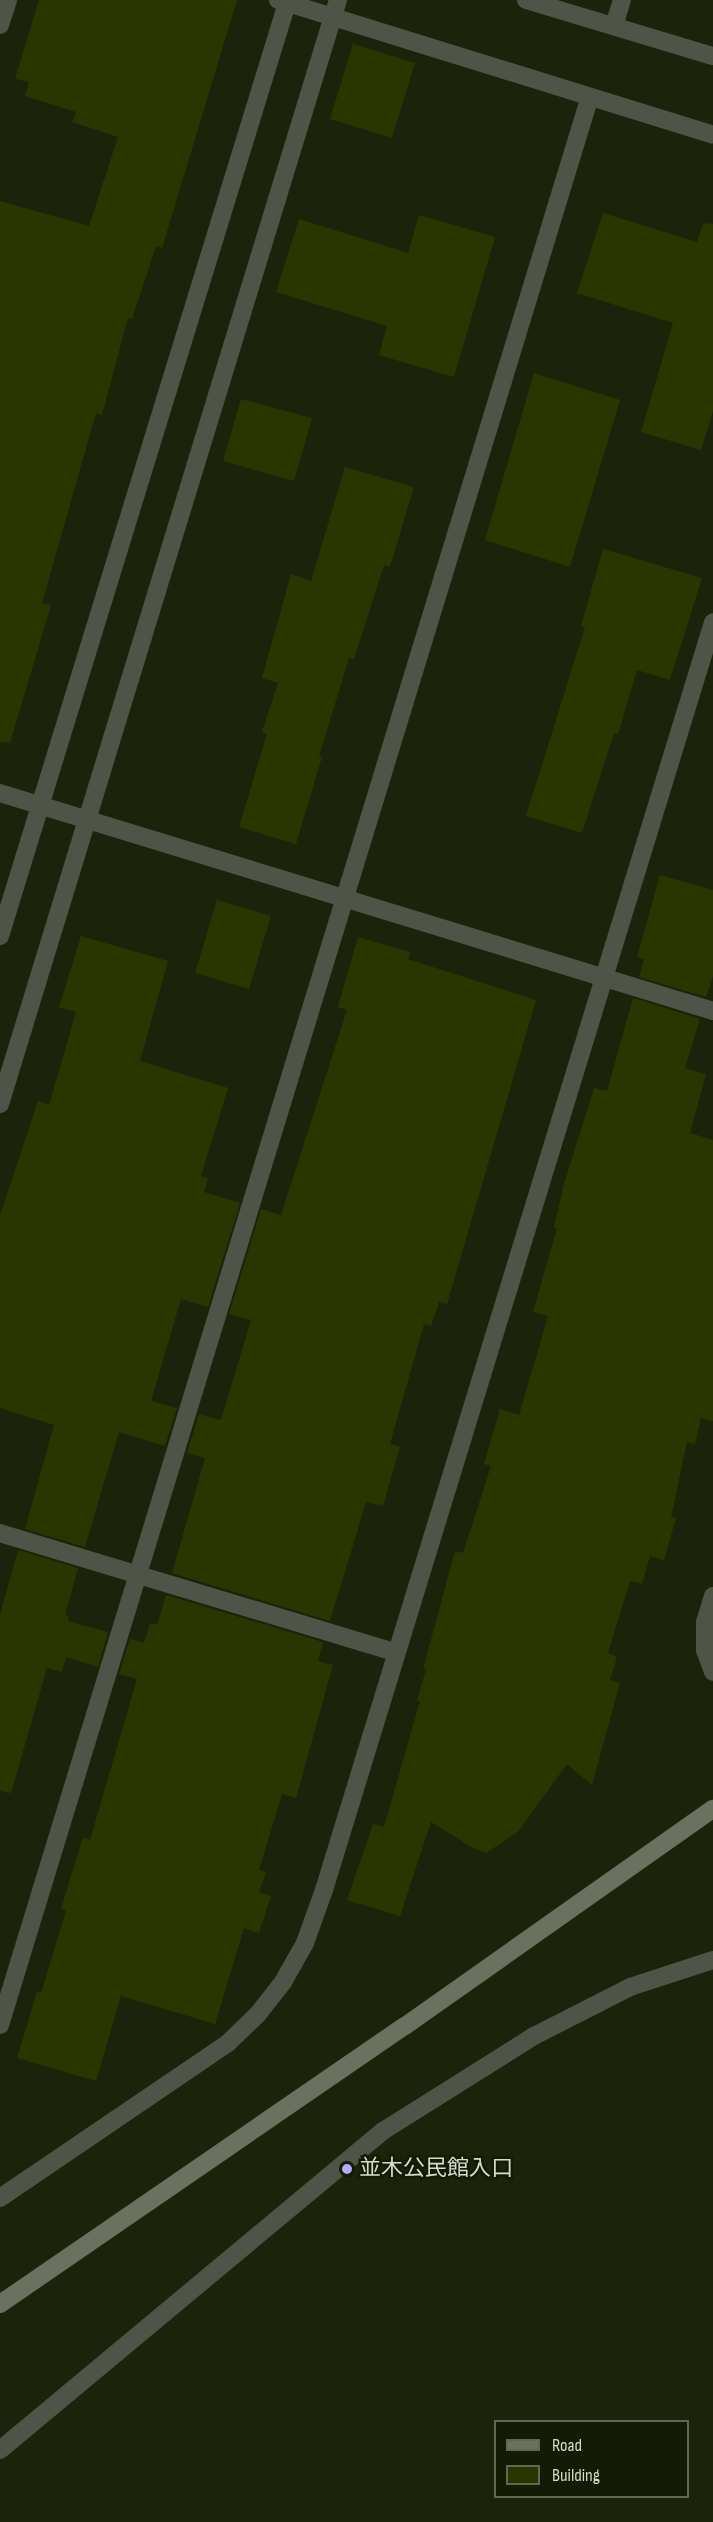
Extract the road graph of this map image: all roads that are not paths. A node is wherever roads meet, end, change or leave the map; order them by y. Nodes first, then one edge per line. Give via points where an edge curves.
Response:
1 (8, 0) edge
2 (526, 0) edge
3 (622, 0) edge
4 (284, 1) edge
5 (336, 8) edge
6 (0, 25) edge
7 (614, 26) junction
8 (713, 56) edge
9 (590, 97) junction
10 (713, 135) edge
11 (713, 622) edge
12 (0, 793) edge
13 (40, 806) junction
14 (88, 821) junction
15 (344, 899) junction
16 (0, 936) edge
17 (604, 977) junction
18 (713, 1011) edge
19 (0, 1104) edge
20 (0, 1533) edge
21 (136, 1574) junction
22 (713, 1596) edge
23 (395, 1652) junction
24 (713, 1672) edge
25 (713, 1809) edge
26 (713, 1960) edge
27 (0, 2025) edge
28 (0, 2198) edge
29 (0, 2304) edge
30 (0, 2450) edge

1 - 6 street
2 - 7 street
3 - 7 street
4 - 5 street
4 - 13 street
5 - 9 street
5 - 14 street
7 - 8 street
9 - 10 street
9 - 15 street
11 - 17 street
12 - 13 street
13 - 14 street
13 - 16 street
14 - 15 street
14 - 19 street
15 - 17 street
15 - 21 street
17 - 18 street
17 - 23 street
20 - 21 street
21 - 23 street
21 - 27 street
22 - 24 street via 705,1623 705,1650
23 - 28 street via 324,1890 305,1943 283,1982 228,2043
25 - 29 street
26 - 30 street via 630,1987 534,2036 383,2131

